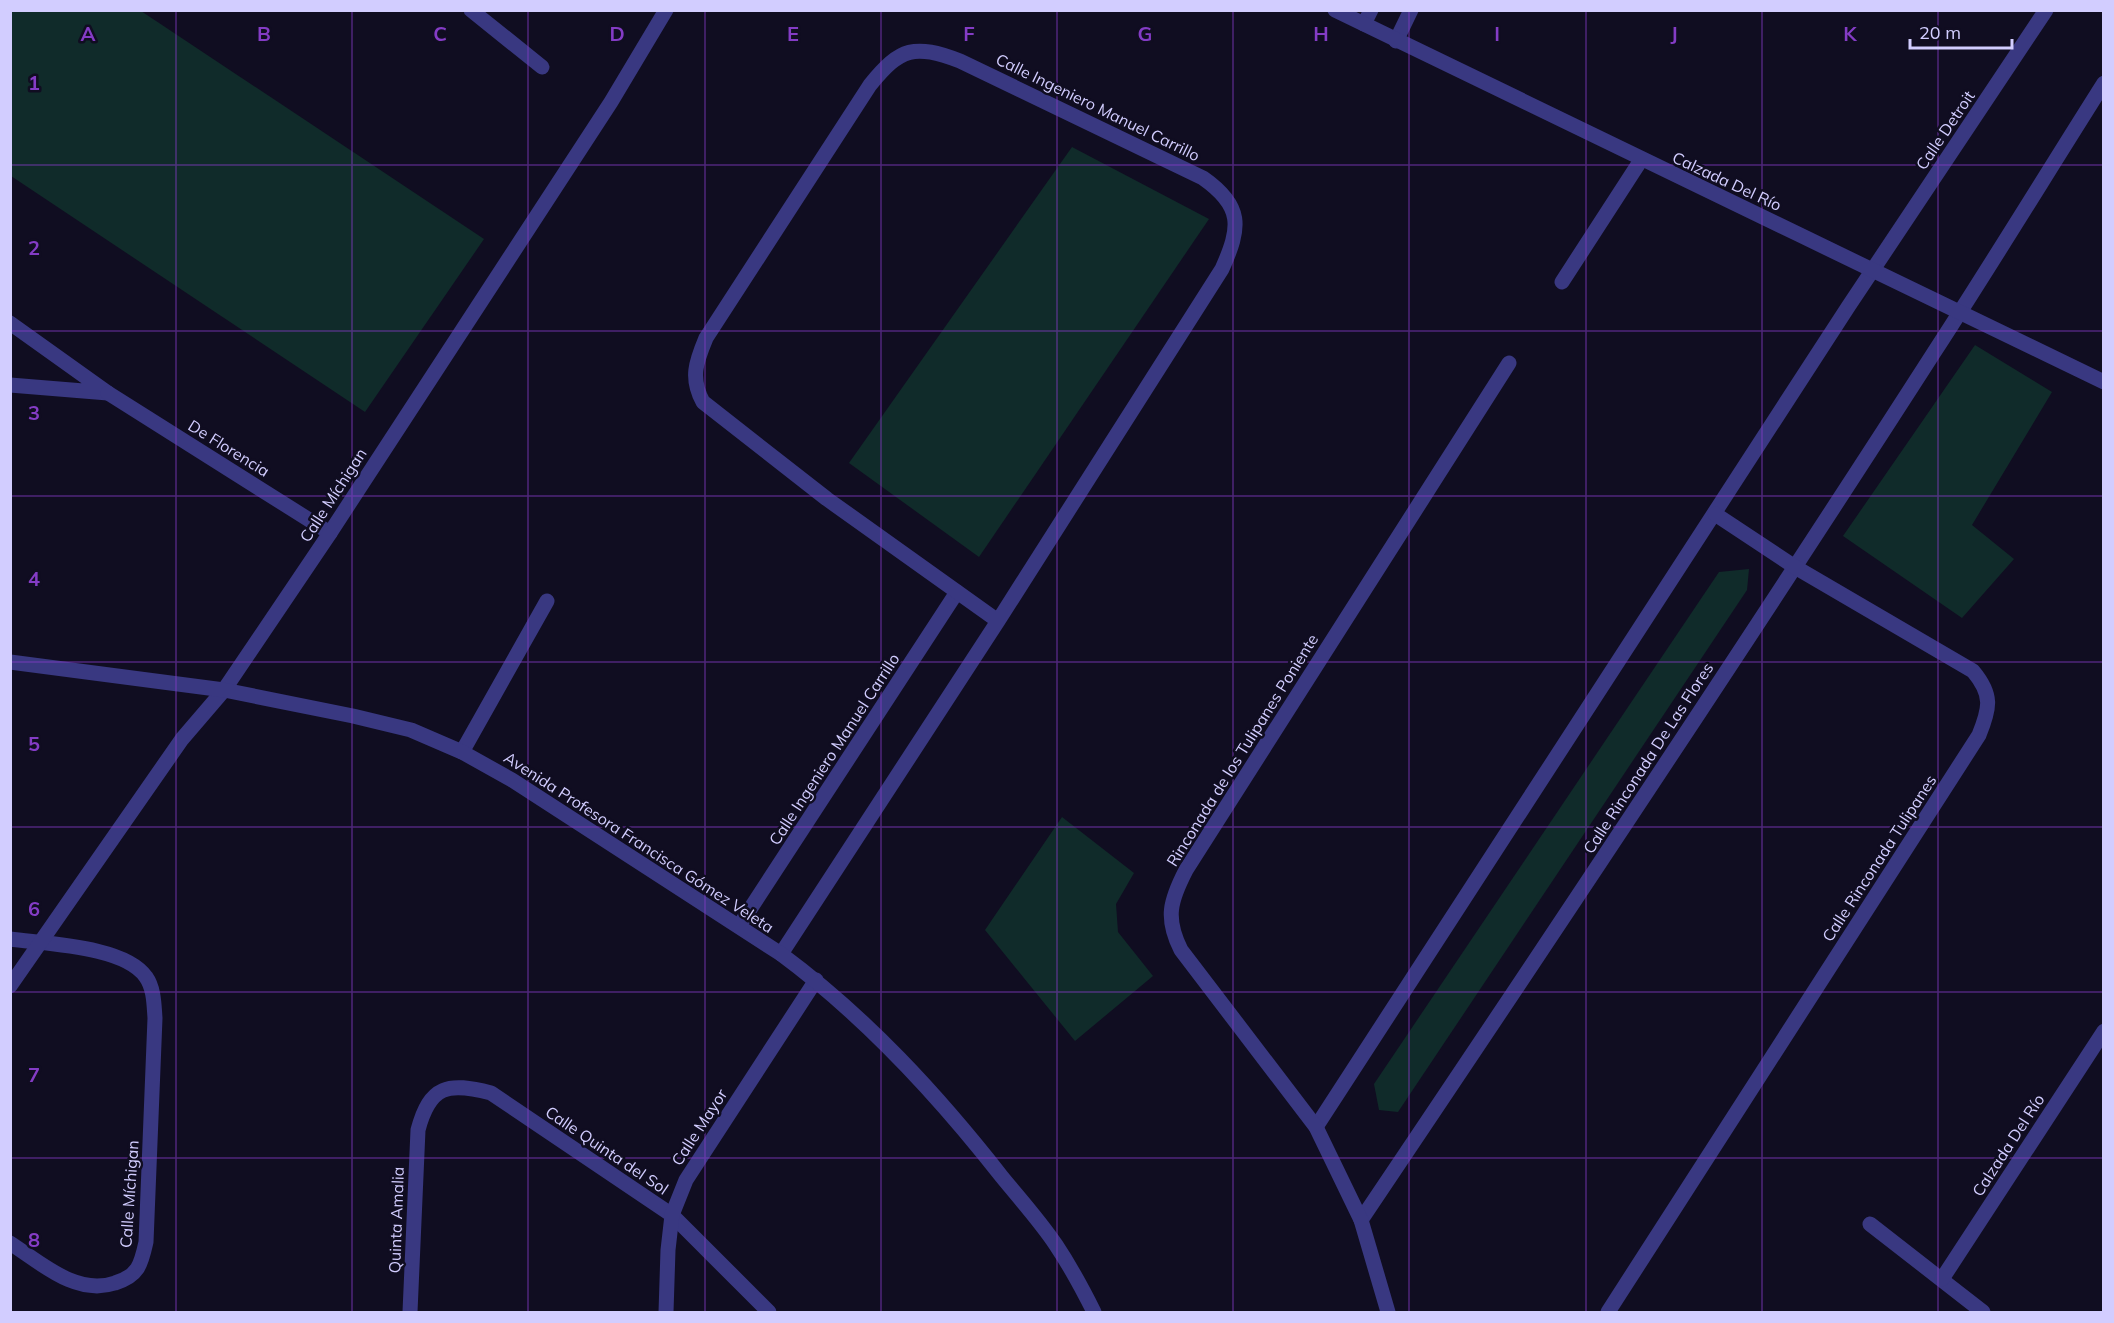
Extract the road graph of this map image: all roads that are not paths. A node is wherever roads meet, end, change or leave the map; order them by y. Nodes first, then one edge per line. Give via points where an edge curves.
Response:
1 (471, 10) edge
2 (666, 10) edge
3 (1335, 10) edge
4 (1411, 10) edge
5 (2046, 10) edge
6 (1367, 17) edge
7 (1396, 41) junction
8 (542, 67) dead end
9 (2103, 82) edge
10 (1641, 160) junction
11 (1873, 270) junction
12 (1562, 282) dead end
13 (1960, 312) junction
14 (10, 323) edge
15 (1509, 363) dead end
16 (2103, 382) edge
17 (10, 385) edge
18 (108, 393) junction
19 (1715, 514) junction
20 (330, 533) junction
21 (1795, 567) junction
22 (957, 592) junction
23 (547, 601) dead end
24 (998, 621) junction
25 (10, 662) edge
26 (224, 690) junction
27 (462, 752) junction
28 (740, 926) junction
29 (10, 939) edge
30 (40, 943) junction
31 (781, 954) junction
32 (816, 980) junction
33 (10, 986) edge
34 (2103, 1031) edge
35 (1316, 1127) junction
36 (418, 1130) joint
37 (672, 1215) junction
38 (1361, 1220) junction
39 (1870, 1224) dead end
40 (10, 1243) edge
41 (1942, 1280) junction
42 (410, 1312) edge
43 (666, 1312) edge
44 (769, 1312) edge
45 (1094, 1312) edge
46 (1388, 1312) edge
47 (1608, 1312) edge
48 (1983, 1312) edge

1 - 8 street
2 - 20 street, Calle Míchigan via 611,102
3 - 6 street, Calzada Del Río
4 - 7 street
5 - 11 street, Calle Detroit
6 - 7 street, Calzada Del Río
7 - 10 street, Calzada Del Río
9 - 13 street
10 - 11 street, Calzada Del Río
10 - 12 street
11 - 13 street, Calzada Del Río
11 - 19 street
13 - 16 street, Calzada Del Río
13 - 21 street, Calle Rinconada De Las Flores
14 - 18 street, De Florencia
15 - 35 street, Rinconada de los Tulipanes Poniente via 1174,894 1170,914 1181,950
17 - 18 street, De Florencia
18 - 20 street, De Florencia
19 - 21 street, Calle Rinconada Tulipanes
19 - 35 street
20 - 26 street, Calle Míchigan
21 - 38 street, Calle Rinconada De Las Flores
21 - 47 street, Calle Rinconada Tulipanes via 1973,671 1985,685 1987,717 1980,735
22 - 24 street, Calle Ingeniero Manuel Carrillo
22 - 24 street, Calle Ingeniero Manuel Carrillo via 827,499 703,402 696,389 695,375 706,338 870,85 884,67 902,54 919,50 960,60 1203,178 1221,190 1232,206 1236,228 1222,269
22 - 28 street, Calle Ingeniero Manuel Carrillo
23 - 27 street
24 - 31 street, Calle Ingeniero Manuel Carrillo
25 - 26 street, Avenida Profesora Francisca Gómez Veleta
26 - 27 street, Avenida Profesora Francisca Gómez Veleta via 411,730
26 - 30 street, Calle Míchigan via 182,739
27 - 28 street, Avenida Profesora Francisca Gómez Veleta
28 - 31 street, Avenida Profesora Francisca Gómez Veleta
29 - 30 street
30 - 33 street, Calle Míchigan
30 - 40 street, Calle Míchigan via 90,949 132,964 146,978 153,996 146,1242 137,1272 124,1281 97,1287 65,1278
31 - 32 street, Avenida Profesora Francisca Gómez Veleta
32 - 37 street, Calle Mayor via 686,1180
32 - 45 street, Avenida Profesora Francisca Gómez Veleta via 913,1072 986,1157 1055,1245
34 - 41 street, Calzada Del Río
35 - 38 street, Rinconada de los Tulipanes Poniente
36 - 37 street, Calle Quinta del Sol via 432,1095 451,1087 491,1093
36 - 42 street, Quinta Amalia
37 - 43 street, Calle Mayor
37 - 44 street, Calle Quinta del Sol
38 - 46 street
39 - 41 street
41 - 48 street

